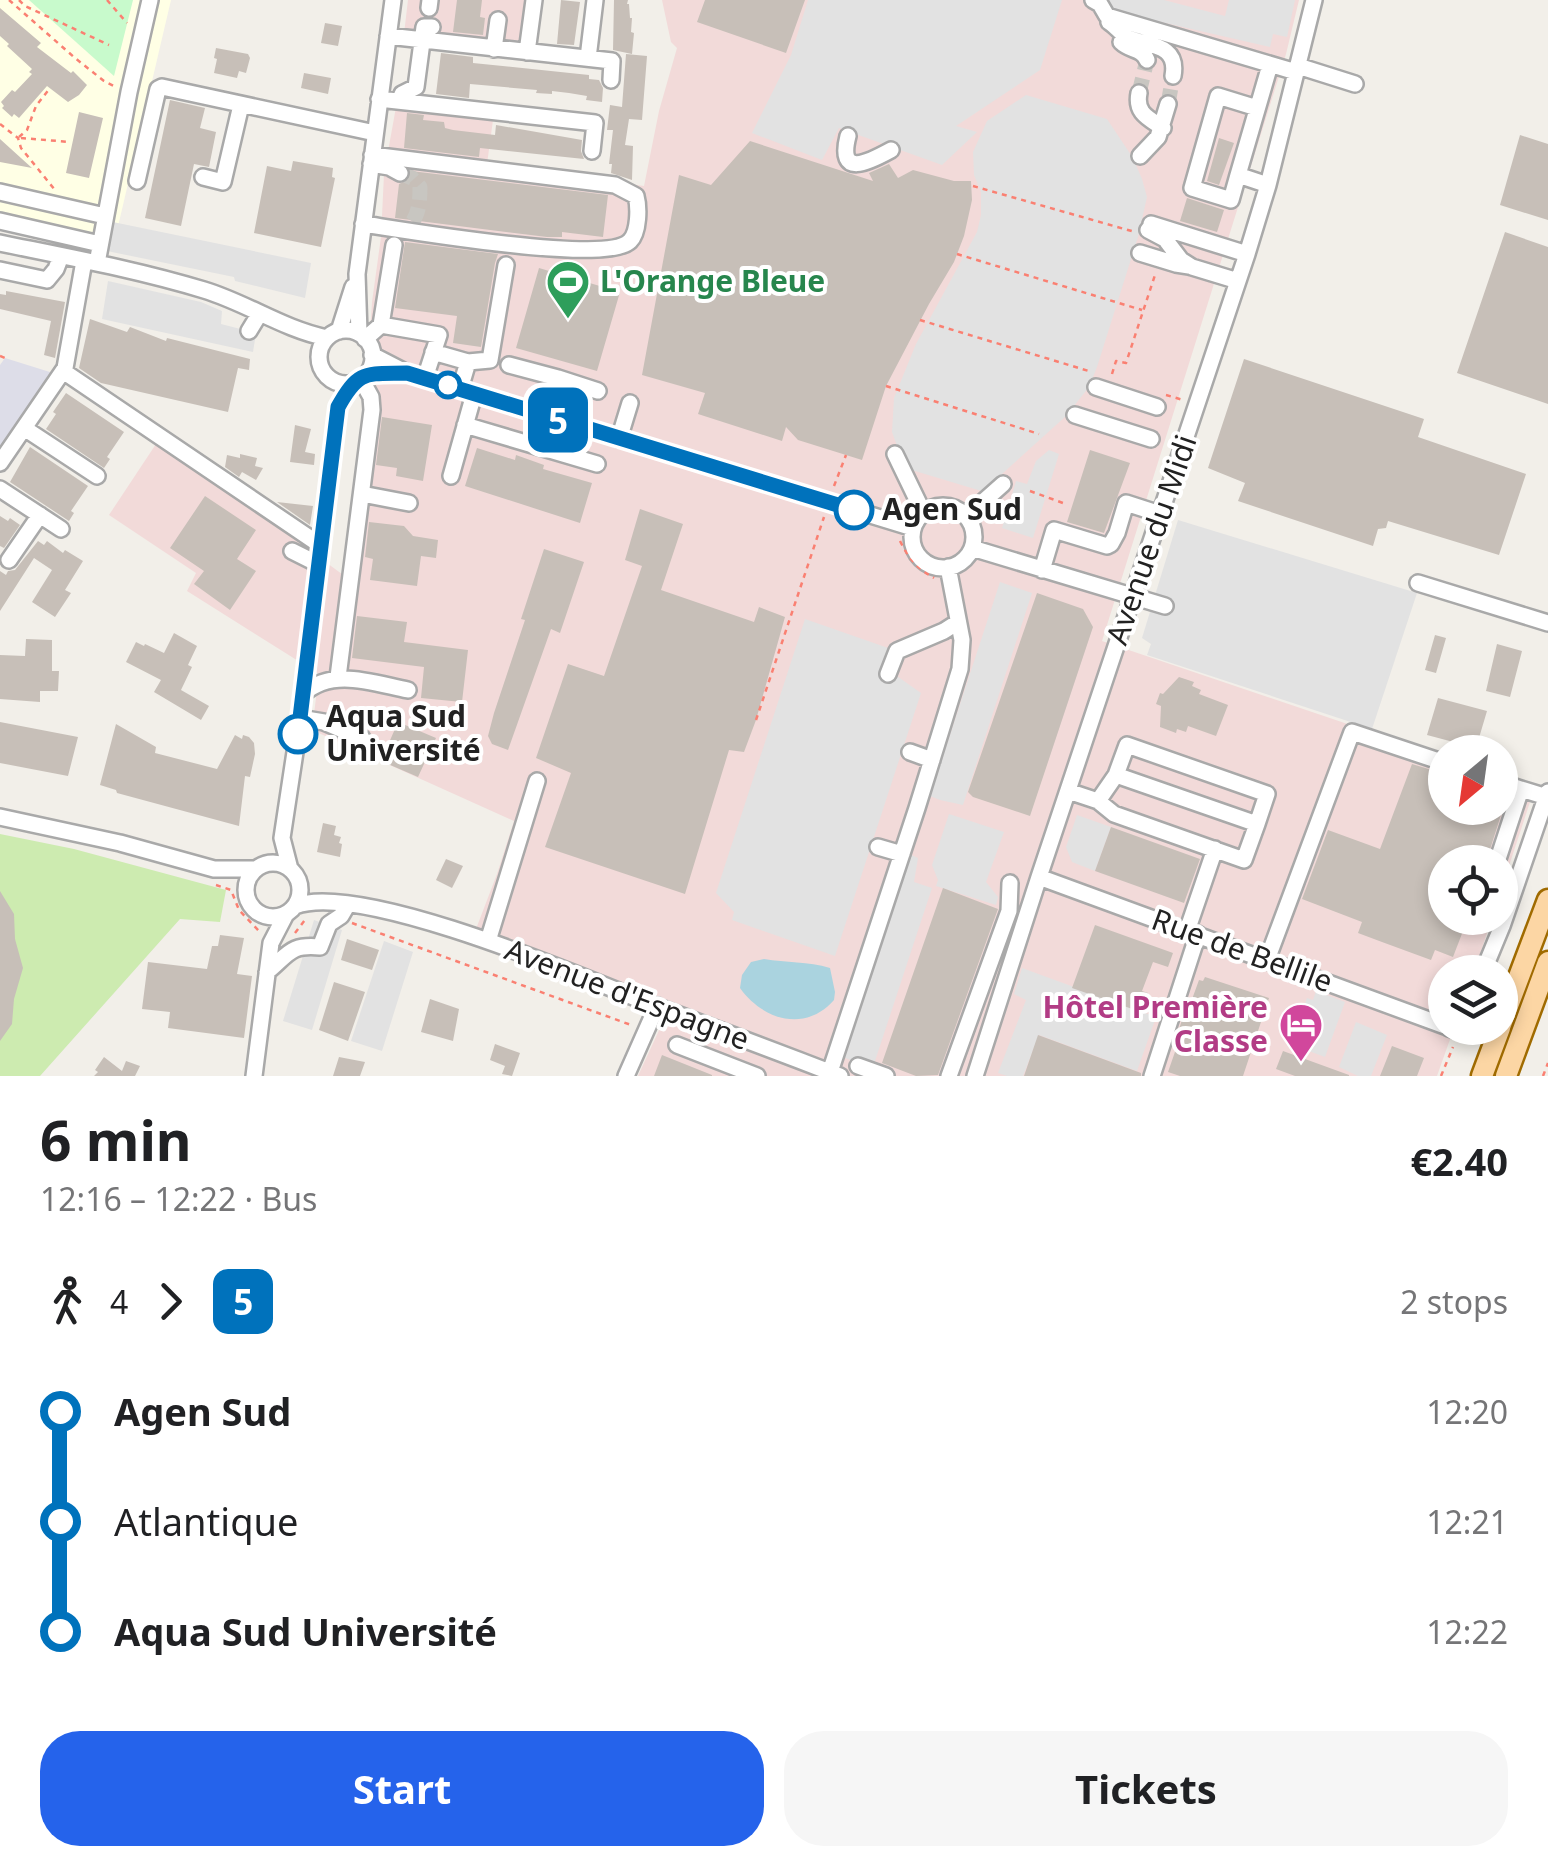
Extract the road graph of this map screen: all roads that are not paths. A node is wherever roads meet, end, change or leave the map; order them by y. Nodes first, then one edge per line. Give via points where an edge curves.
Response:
1 (150, 0) edge
2 (392, 0) edge
3 (534, 0) edge
4 (595, 0) edge
5 (1094, 0) edge
6 (1314, 0) edge
7 (1108, 19) junction
8 (498, 20) dead end
9 (427, 33) junction
10 (388, 36) junction
11 (494, 48) junction
12 (527, 52) junction
13 (588, 58) junction
14 (1147, 60) dead end
15 (1270, 64) junction
16 (1297, 69) junction
17 (1173, 76) dead end
18 (611, 80) dead end
19 (1355, 84) dead end
20 (1139, 93) dead end
21 (379, 99) junction
22 (400, 102) junction
23 (242, 104) junction
24 (1168, 104) tunnel mouth
25 (1257, 108) junction
26 (1163, 128) junction
27 (375, 133) junction
28 (848, 136) dead end
29 (891, 150) dead end
30 (592, 151) dead end
31 (1140, 156) dead end
32 (371, 160) junction
33 (400, 172) tunnel mouth
34 (1238, 176) junction
35 (203, 177) dead end
36 (136, 182) dead end
37 (1268, 185) junction
38 (0, 192) edge
39 (105, 216) junction
40 (0, 221) edge
41 (363, 224) junction
42 (0, 243) edge
43 (100, 244) junction
44 (394, 245) dead end
45 (1140, 254) dead end
46 (1247, 254) junction
47 (60, 256) junction
48 (91, 262) junction
49 (506, 265) dead end
50 (1190, 266) junction
51 (0, 270) edge
52 (357, 274) junction
53 (1238, 280) junction
54 (260, 313) junction
55 (382, 325) junction
56 (249, 331) dead end
57 (301, 332) junction
58 (333, 335) junction
59 (362, 336) junction
60 (433, 352) junction
61 (318, 356) junction
62 (372, 356) junction
63 (468, 362) junction
64 (509, 365) dead end
65 (63, 370) junction
66 (407, 373) junction
67 (329, 378) junction
68 (426, 378) junction
69 (558, 378) junction
70 (360, 379) junction
71 (1098, 381) road end
72 (467, 391) junction
73 (598, 392) dead end
74 (1120, 395) junction
75 (1157, 400) road end
76 (630, 403) dead end
77 (338, 407) junction
78 (1075, 415) dead end
79 (544, 416) junction
80 (465, 425) junction
81 (1110, 426) junction
82 (24, 428) junction
83 (619, 439) junction
84 (1151, 439) dead end
85 (535, 445) junction
86 (894, 454) dead end
87 (0, 463) edge
88 (597, 464) dead end
89 (97, 476) dead end
90 (451, 476) dead end
91 (1003, 484) dead end
92 (0, 489) edge
93 (362, 494) junction
94 (408, 503) dead end
95 (924, 512) junction
96 (1160, 514) junction
97 (40, 515) junction
98 (966, 516) junction
99 (913, 528) junction
100 (62, 530) dead end
101 (320, 546) junction
102 (972, 548) junction
103 (292, 551) dead end
104 (9, 560) dead end
105 (318, 564) junction
106 (948, 568) junction
107 (1042, 570) junction
108 (1418, 583) dead end
109 (1132, 596) junction
110 (1165, 606) dead end
111 (958, 622) junction
112 (1548, 623) edge
113 (888, 674) dead end
114 (338, 677) junction
115 (408, 690) dead end
116 (303, 694) junction
117 (300, 718) junction
118 (362, 738) dead end
119 (910, 752) dead end
120 (1428, 757) edge
121 (932, 760) junction
122 (1116, 775) junction
123 (536, 782) dead end
124 (1518, 788) edge
125 (1521, 789) junction
126 (1068, 791) junction
127 (1547, 794) edge
128 (1098, 801) junction
129 (0, 816) edge
130 (1257, 824) junction
131 (282, 838) junction
132 (1502, 845) edge
133 (878, 847) dead end
134 (1215, 849) junction
135 (902, 854) junction
136 (262, 866) junction
137 (1518, 871) edge
138 (293, 873) junction
139 (217, 877) junction
140 (1039, 877) junction
141 (1010, 883) dead end
142 (246, 896) junction
143 (1548, 900) edge
144 (344, 910) junction
145 (256, 912) junction
146 (296, 912) junction
147 (1192, 932) junction
148 (488, 941) junction
149 (278, 943) junction
150 (1267, 960) junction
151 (1548, 962) edge
152 (267, 972) junction
153 (1518, 979) edge
154 (657, 1006) junction
155 (1428, 1019) edge
156 (678, 1045) dead end
157 (1493, 1045) edge
158 (858, 1066) dead end
159 (826, 1073) edge
160 (254, 1076) edge
161 (626, 1076) edge
162 (757, 1076) edge
163 (886, 1076) edge
164 (949, 1076) edge
165 (975, 1076) edge
166 (1152, 1076) edge
167 (1480, 1076) edge
168 (1506, 1076) edge

1 - 39 street
2 - 10 street
3 - 12 street
4 - 13 street
5 - 7 street
6 - 16 street, Avenue du Midi
7 - 14 street via 1122,44
7 - 15 street
7 - 17 street via 1127,37 1169,54
8 - 11 street
9 - 10 street
9 - 11 street
9 - 22 street via 416,87
10 - 21 street
11 - 12 street
12 - 13 street
13 - 18 street via 612,61
15 - 16 street
15 - 25 street
16 - 19 street
16 - 37 street, Avenue du Midi
20 - 26 street via 1143,115
21 - 22 street
21 - 27 street
22 - 30 street via 595,123
23 - 27 street
23 - 35 street via 223,182
23 - 36 street via 158,89
24 - 26 street
25 - 34 street
25 - 34 street via 1218,96 1192,188 1231,200
26 - 31 street
27 - 32 street
28 - 29 street via 845,157 852,163
32 - 33 street
32 - 41 street
32 - 41 street via 626,189 636,196 636,229 632,240 598,250
34 - 37 street
37 - 46 street, Avenue du Midi
38 - 39 street
39 - 43 street
40 - 43 street
41 - 52 street
42 - 47 street
43 - 48 street
44 - 55 street
45 - 50 street
46 - 50 street via 1148,230
46 - 53 street, Avenue du Midi
47 - 48 street
47 - 51 street via 47,280
48 - 54 street via 201,289
48 - 65 street
49 - 63 street via 490,360
50 - 53 street
52 - 58 street
52 - 59 street
53 - 96 street, Avenue du Midi
54 - 56 street
54 - 57 street
55 - 59 street
55 - 60 street via 439,334
57 - 58 street
57 - 61 street
58 - 59 street
58 - 61 street
59 - 62 street
60 - 63 street
60 - 68 street
61 - 67 street
62 - 66 street
62 - 70 street
63 - 72 street
64 - 69 street
65 - 82 street
65 - 101 street
66 - 68 street
66 - 70 street
67 - 70 street
67 - 77 street
68 - 72 street
69 - 73 street
69 - 79 street
70 - 77 street
70 - 93 street via 372,410
71 - 74 street
72 - 79 street
72 - 80 street
74 - 75 street
74 - 81 street
76 - 83 street
77 - 101 street
78 - 81 street
79 - 83 street
79 - 85 street
80 - 85 street
80 - 90 street
81 - 84 street
82 - 87 street
82 - 89 street
83 - 99 street via 831,495
85 - 88 street
86 - 95 street
91 - 98 street
92 - 97 street
93 - 94 street
93 - 114 street
95 - 98 street via 950,506
95 - 99 street
96 - 107 street via 1126,503 1107,546 1054,530
96 - 109 street, Avenue du Midi
97 - 100 street
97 - 104 street
98 - 102 street via 974,531
99 - 106 street via 920,557
101 - 105 street
102 - 106 street
102 - 107 street
103 - 105 street
105 - 116 street
106 - 111 street
107 - 109 street
108 - 112 street
109 - 110 street
109 - 126 street, Avenue du Midi
111 - 113 street via 897,651
111 - 121 street via 962,656
114 - 115 street
114 - 116 street
116 - 117 street
117 - 118 street
117 - 131 street
119 - 121 street
120 - 150 street via 1352,732
121 - 135 street
122 - 128 street
122 - 130 street
122 - 130 street via 1126,745 1267,794
123 - 148 street
124 - 125 street
125 - 127 street
125 - 132 street
126 - 128 street
126 - 140 street, Avenue du Midi
127 - 137 street
128 - 134 street via 1114,814
129 - 139 street via 120,844
130 - 134 street via 1244,860
131 - 136 street
131 - 138 street
133 - 135 street
134 - 147 street
135 - 159 street
136 - 138 street via 280,864
136 - 139 street
136 - 142 street via 246,884
138 - 144 street
138 - 146 street via 300,892
139 - 142 street
140 - 147 street, Rue de Bellile
140 - 165 street, Avenue du Midi
141 - 164 street via 1008,911
142 - 145 street
143 - 153 main road
144 - 146 street via 320,900
144 - 148 street, Avenue d'Espagne via 412,918
144 - 152 street via 320,947 300,945
145 - 146 street via 274,918
145 - 149 street
146 - 149 street
147 - 150 street, Rue de Bellile
147 - 166 street
148 - 154 street, Avenue d'Espagne
149 - 152 street
150 - 155 street, Rue de Bellile
151 - 168 main road
152 - 160 street
154 - 159 street, Avenue d'Espagne
154 - 161 street
156 - 162 street
157 - 167 main road
158 - 163 street

